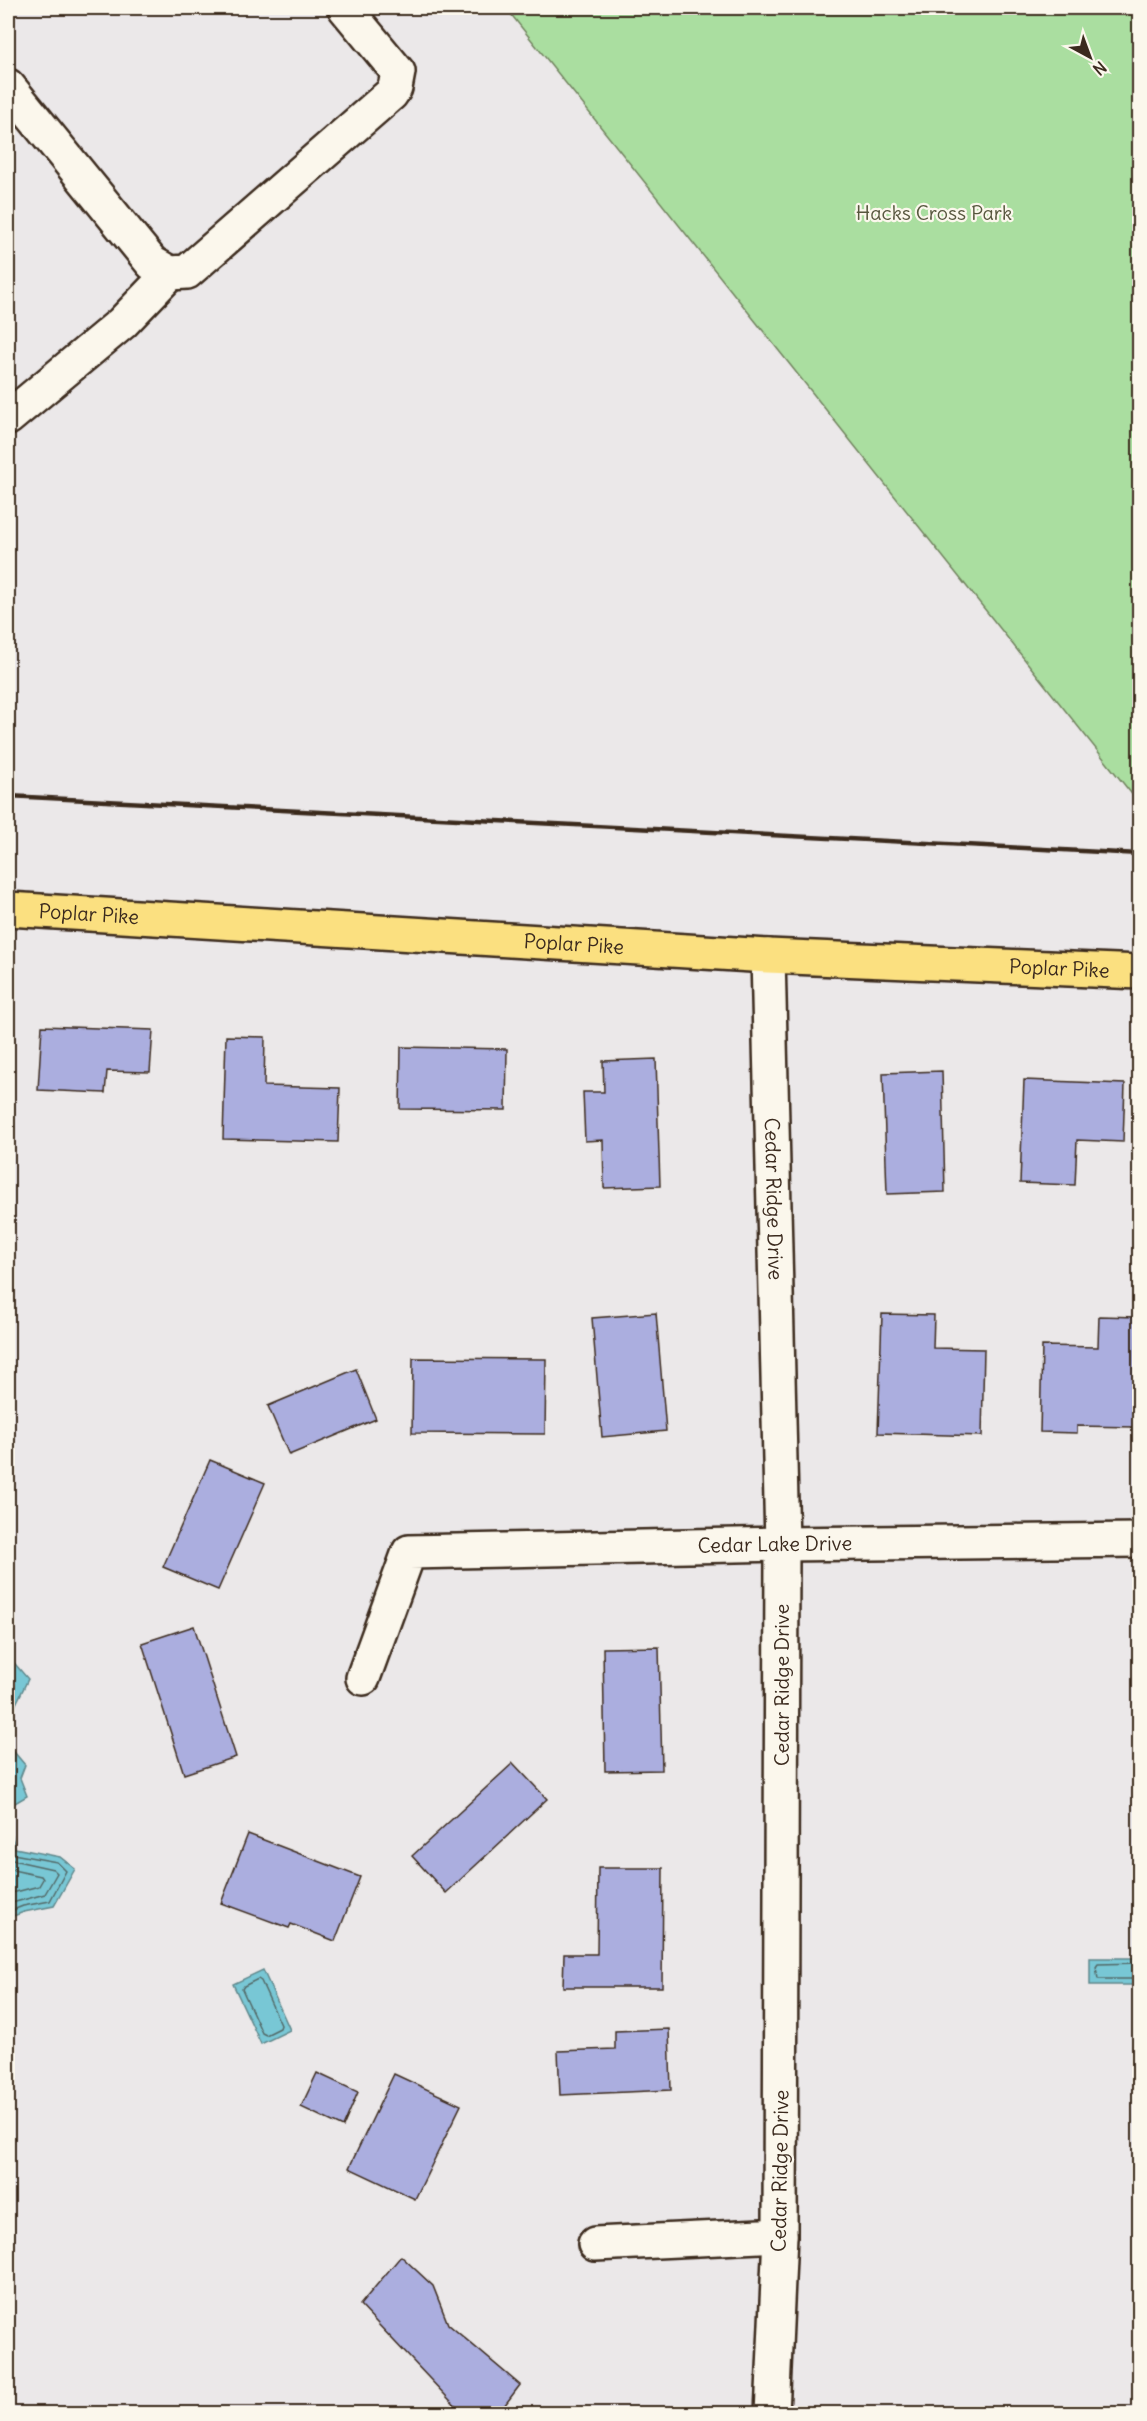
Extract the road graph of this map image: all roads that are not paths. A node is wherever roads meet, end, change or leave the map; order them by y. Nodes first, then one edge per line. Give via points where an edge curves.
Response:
1 (345, 8) edge
2 (8, 86) edge
3 (170, 273) junction
4 (8, 418) edge
5 (8, 909) edge
6 (768, 956) junction
7 (1140, 972) edge
8 (1140, 1540) edge
9 (782, 1544) junction
10 (363, 1678) dead end
11 (780, 2235) junction
12 (595, 2244) dead end
13 (772, 2414) edge

1 - 3 street via 398,72 395,88 187,272
2 - 3 street via 152,263
3 - 4 street via 122,323
5 - 6 main road, Poplar Pike
6 - 7 main road, Poplar Pike
6 - 9 street, Cedar Ridge Drive
8 - 9 street, Cedar Lake Drive
9 - 10 street, Cedar Lake Drive via 409,1552
9 - 11 street, Cedar Ridge Drive
11 - 12 street
11 - 13 street, Cedar Ridge Drive

